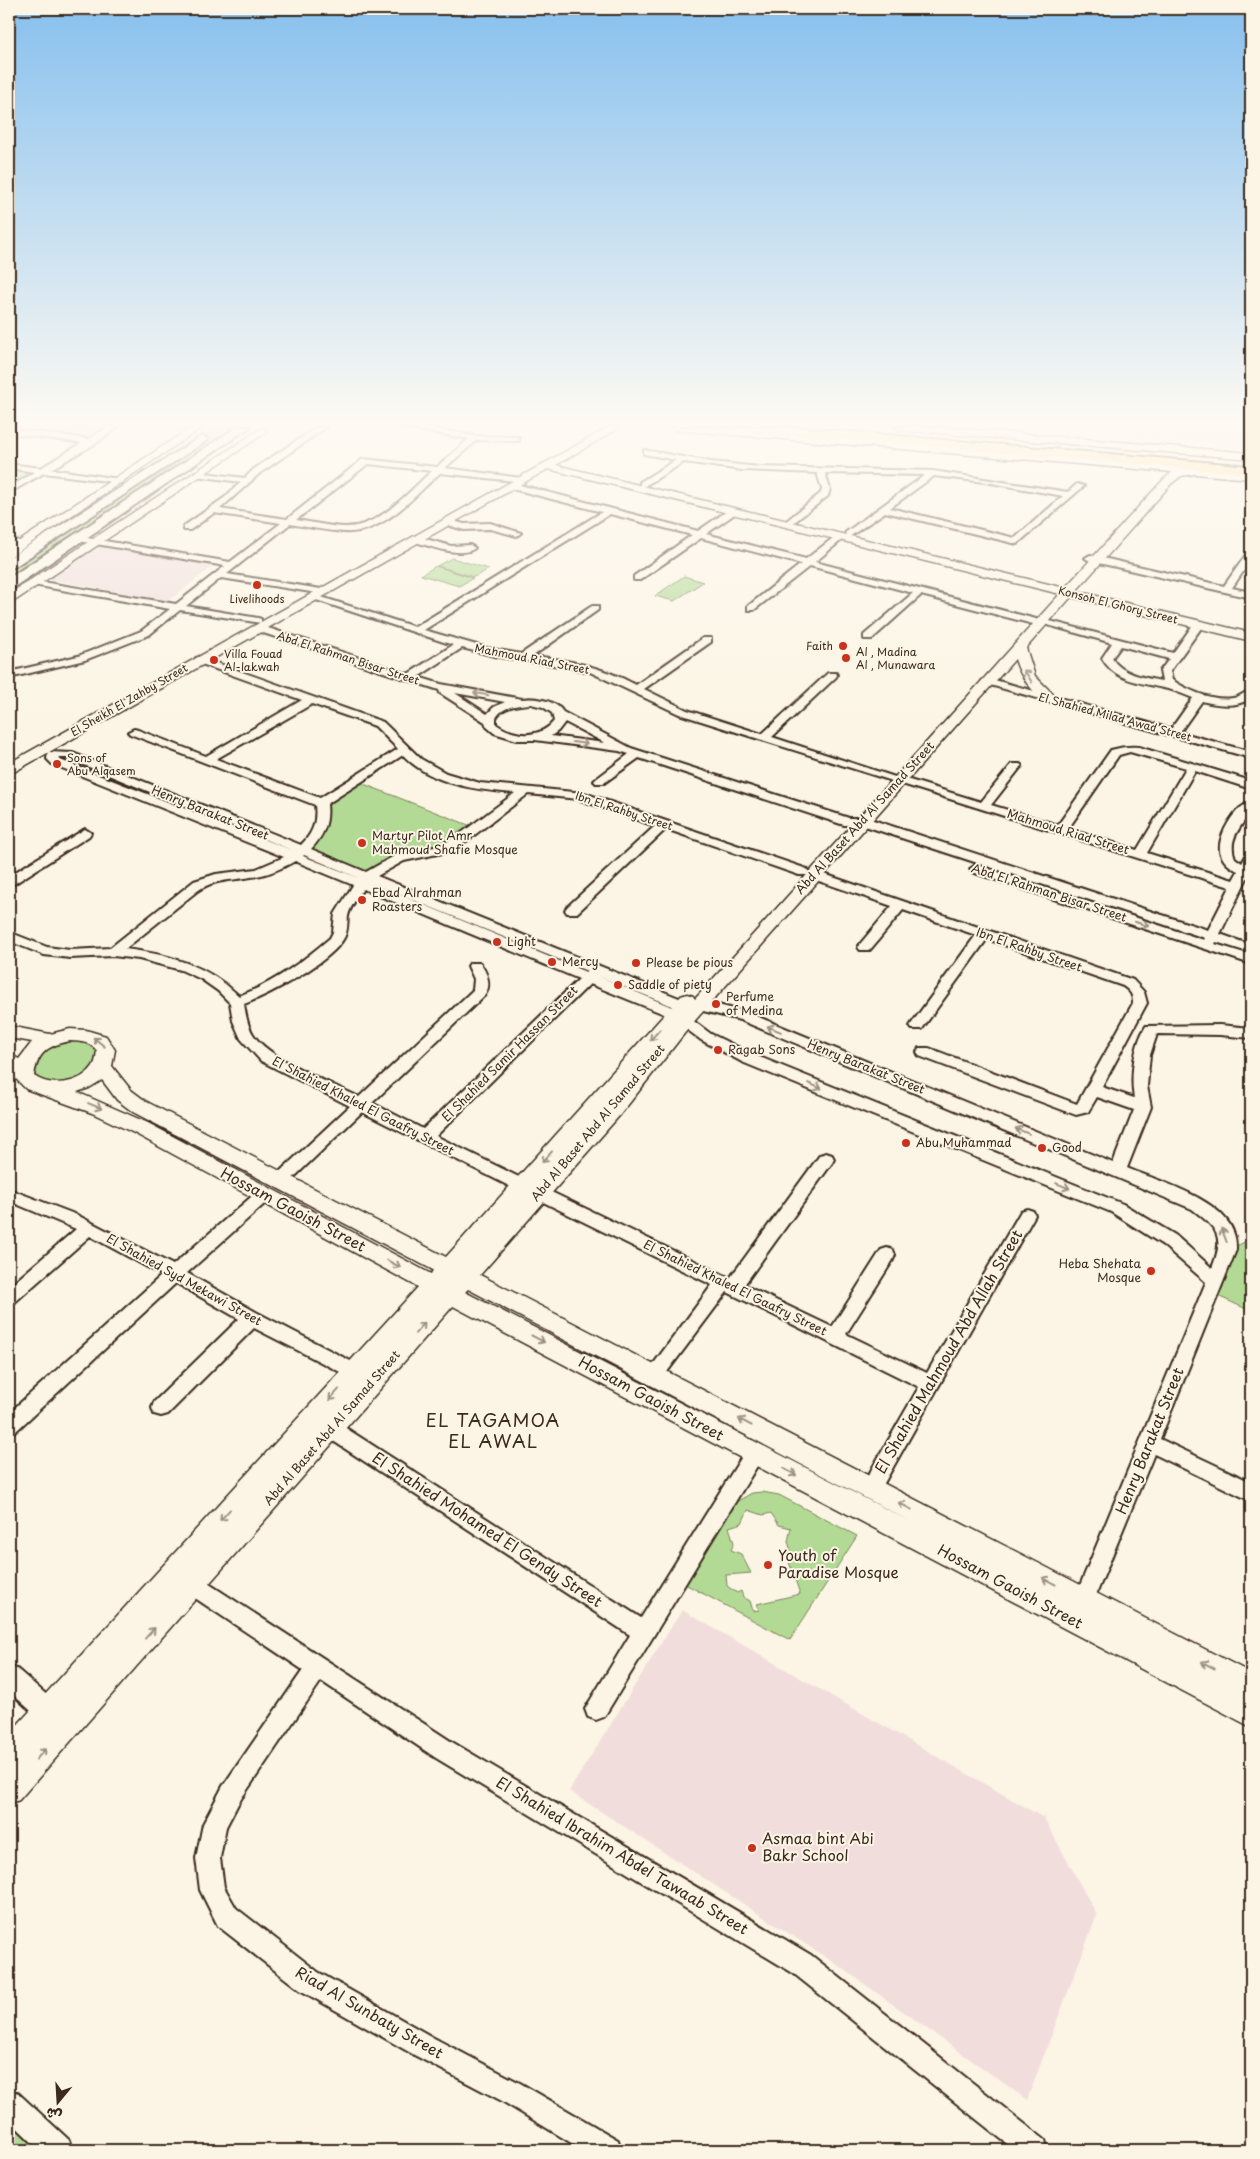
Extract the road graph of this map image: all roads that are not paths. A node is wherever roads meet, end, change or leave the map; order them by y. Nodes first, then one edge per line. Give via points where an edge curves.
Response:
1 (44, 528) edge
2 (65, 528) edge
3 (93, 528) edge
4 (114, 528) edge
5 (281, 528) edge
6 (330, 528) edge
7 (359, 528) edge
8 (433, 528) edge
9 (436, 528) edge
10 (497, 528) edge
11 (581, 528) edge
12 (672, 528) edge
13 (709, 528) edge
14 (814, 528) edge
15 (855, 528) edge
16 (960, 528) edge
17 (1032, 528) edge
18 (1121, 528) edge
19 (1124, 528) edge
20 (517, 533) dead end
21 (699, 535) junction
22 (844, 535) junction
23 (78, 538) junction
24 (415, 539) junction
25 (92, 542) junction
26 (12, 548) edge
27 (470, 548) dead end
28 (1251, 554) edge
29 (1094, 559) junction
30 (806, 562) junction
31 (9, 564) edge
32 (232, 565) junction
33 (219, 575) junction
34 (637, 578) dead end
35 (33, 582) junction
36 (9, 584) edge
37 (1067, 589) junction
38 (1226, 590) junction
39 (919, 592) junction
40 (315, 593) junction
41 (1251, 595) edge
42 (9, 599) edge
43 (180, 608) junction
44 (595, 608) dead end
45 (751, 608) dead end
46 (1037, 622) junction
47 (1199, 624) junction
48 (258, 625) junction
49 (417, 630) junction
50 (1251, 631) edge
51 (868, 637) dead end
52 (1251, 637) edge
53 (706, 640) dead end
54 (1118, 642) junction
55 (460, 644) junction
56 (1020, 647) junction
57 (524, 657) junction
58 (1175, 657) junction
59 (200, 660) junction
60 (9, 675) edge
61 (832, 675) dead end
62 (410, 677) junction
63 (987, 682) junction
64 (439, 687) junction
65 (1176, 688) junction
66 (637, 689) junction
67 (1013, 689) junction
68 (1251, 693) edge
69 (1199, 697) junction
70 (1050, 699) junction
71 (310, 700) junction
72 (1226, 701) junction
73 (522, 702) junction
74 (1251, 708) edge
75 (560, 715) junction
76 (490, 720) junction
77 (134, 732) dead end
78 (1174, 734) junction
79 (534, 736) junction
80 (764, 738) junction
81 (404, 750) junction
82 (633, 752) junction
83 (1248, 754) edge
84 (207, 760) junction
85 (9, 761) edge
86 (1016, 766) dead end
87 (1192, 767) junction
88 (9, 769) edge
89 (895, 779) junction
90 (600, 781) dead end
91 (1251, 785) edge
92 (524, 792) junction
93 (1251, 795) edge
94 (321, 803) junction
95 (1251, 805) edge
96 (984, 806) junction
97 (664, 824) junction
98 (856, 824) junction
99 (1060, 830) junction
100 (86, 833) dead end
101 (298, 854) junction
102 (1140, 855) junction
103 (1251, 857) edge
104 (1244, 870) junction
105 (809, 874) junction
106 (363, 880) junction
107 (9, 881) edge
108 (1237, 885) junction
109 (900, 905) junction
110 (572, 910) dead end
111 (984, 934) junction
112 (9, 936) edge
113 (1210, 941) junction
114 (865, 946) dead end
115 (1251, 949) edge
116 (113, 952) junction
117 (1251, 960) edge
118 (475, 966) dead end
119 (592, 974) junction
120 (237, 1002) junction
121 (685, 1011) junction
122 (1130, 1022) junction
123 (917, 1026) dead end
124 (1151, 1029) junction
125 (9, 1032) edge
126 (1251, 1033) edge
127 (51, 1040) junction
128 (924, 1052) dead end
129 (9, 1060) edge
130 (103, 1068) junction
131 (25, 1076) junction
132 (50, 1089) junction
133 (1094, 1090) junction
134 (360, 1105) junction
135 (1143, 1107) junction
136 (425, 1138) junction
137 (826, 1159) dead end
138 (1118, 1171) junction
139 (521, 1185) junction
140 (272, 1187) junction
141 (539, 1193) junction
142 (9, 1195) edge
143 (1026, 1215) dead end
144 (88, 1228) junction
145 (887, 1254) dead end
146 (458, 1271) junction
147 (175, 1273) junction
148 (1216, 1281) junction
149 (729, 1285) junction
150 (442, 1289) junction
151 (9, 1297) edge
152 (252, 1318) junction
153 (835, 1337) junction
154 (356, 1372) junction
155 (655, 1374) junction
156 (931, 1384) junction
157 (161, 1408) dead end
158 (9, 1425) edge
159 (331, 1428) junction
160 (1150, 1443) junction
161 (755, 1453) junction
162 (871, 1488) junction
163 (1251, 1492) edge
164 (193, 1585) junction
165 (1084, 1600) junction
166 (644, 1632) junction
167 (317, 1668) junction
168 (9, 1677) edge
169 (1251, 1688) edge
170 (596, 1709) dead end
171 (48, 1712) junction
172 (1251, 1713) edge
173 (9, 1754) edge
174 (9, 1790) edge
175 (9, 2102) edge
176 (59, 2150) edge
177 (608, 2150) edge
178 (1035, 2150) edge

1 - 26 street
2 - 31 main road
3 - 23 main road
4 - 25 street
5 - 32 street
6 - 7 street
8 - 40 street, El Sheikh El Zahby Street
9 - 24 street, El Sheikh El Zahby Street
10 - 20 street
11 - 49 street
12 - 21 street
13 - 21 street
14 - 22 street, Konsoh El Ghory Street
15 - 22 street
16 - 17 street via 1017,541
18 - 29 street, Abd Al Baset Abd Al Samad Street
19 - 29 street, Abd Al Baset Abd Al Samad Street
21 - 30 street
21 - 34 street
22 - 30 street
22 - 37 street, Konsoh El Ghory Street
23 - 25 street
23 - 36 main road
24 - 27 street via 451,549
24 - 40 street, El Sheikh El Zahby Street
25 - 32 street
25 - 35 street
28 - 38 street
29 - 37 street, Abd Al Baset Abd Al Samad Street
29 - 38 street
30 - 39 street
30 - 45 street
32 - 33 street
33 - 40 street, Mahmoud Riad Street
33 - 43 street
35 - 42 street
35 - 43 street, Abd El Rahman Bisar Street
37 - 46 street, Abd Al Baset Abd Al Samad Street
37 - 47 street, Konsoh El Ghory Street
37 - 50 street, Konsoh El Ghory Street
38 - 41 street
39 - 46 street
39 - 51 street
40 - 48 street, El Sheikh El Zahby Street
40 - 49 street, Mahmoud Riad Street
43 - 48 street, Abd El Rahman Bisar Street
43 - 60 street via 145,634 107,649
44 - 57 street
46 - 54 street
46 - 56 street, Abd Al Baset Abd Al Samad Street
46 - 89 street, Abd Al Baset Abd Al Samad Street
47 - 52 street, Konsoh El Ghory Street
47 - 58 street
48 - 59 street, El Sheikh El Zahby Street
48 - 62 street, Abd El Rahman Bisar Street
48 - 85 street, El Sheikh El Zahby Street
49 - 55 street, Mahmoud Riad Street
53 - 66 street
54 - 58 street
54 - 65 street via 1107,658 1112,666 1124,674
55 - 57 street, Mahmoud Riad Street
55 - 62 street
56 - 63 street, Abd Al Baset Abd Al Samad Street
70 -> 56 street via 1026,674
57 - 66 street, Mahmoud Riad Street via 578,666
58 - 65 street via 1165,674 1167,681
59 - 71 street, Ibn El Rahby Street
59 - 88 street, El Sheikh El Zahby Street
61 - 80 street
62 - 64 street, Abd El Rahman Bisar Street
63 - 67 street, El Shahied Milad Awad Street
63 - 89 street, Abd Al Baset Abd Al Samad Street
73 -> 64 street, Abd El Rahman Bisar Street
64 - 76 street, Abd El Rahman Bisar Street
65 - 69 street
66 - 80 street, Mahmoud Riad Street via 683,712
67 - 70 street, El Shahied Milad Awad Street
67 - 83 street via 1024,701 1215,753
68 - 72 street via 1247,698
69 - 72 street
69 - 78 street
70 - 78 street, El Shahied Milad Awad Street
71 - 81 street, Ibn El Rahby Street via 379,724
71 - 84 street
72 - 74 street
73 - 75 street, Abd El Rahman Bisar Street via 547,705
73 - 76 street via 500,708 492,713
75 - 79 street via 560,721 552,730
75 - 82 street, Abd El Rahman Bisar Street
76 - 79 street, Abd El Rahman Bisar Street via 495,730 503,734
77 - 84 street
78 - 83 street, El Shahied Milad Awad Street
79 -> 82 street, Abd El Rahman Bisar Street
80 - 89 street, Mahmoud Riad Street
81 - 92 street, Ibn El Rahby Street via 424,766 452,779 486,788
81 - 94 street
82 - 90 street
82 - 98 street, Abd El Rahman Bisar Street
84 - 94 street
86 - 96 street
87 - 91 street
87 - 99 street via 1139,750 1115,752
87 - 102 street
89 - 96 street, Mahmoud Riad Street
89 - 98 street, Abd Al Baset Abd Al Samad Street
92 - 97 street, Ibn El Rahby Street via 580,796
92 - 106 street via 457,842 442,849 400,858
93 - 95 street via 1247,800
94 - 101 street via 320,828
95 - 104 street via 1234,824 1226,851 1229,858
96 - 99 street, Mahmoud Riad Street
97 - 105 street, Ibn El Rahby Street
97 - 110 street
98 - 105 street, Abd Al Baset Abd Al Samad Street
98 - 113 street, Abd El Rahman Bisar Street
99 - 102 street, Mahmoud Riad Street
100 - 107 street
101 - 101 street, Henry Barakat Street via 69,755 52,754 56,762
101 - 106 street, Henry Barakat Street
101 - 116 street via 259,872 203,882
102 - 108 street, Mahmoud Riad Street
103 - 104 street
104 - 108 street
105 - 109 street, Ibn El Rahby Street
105 - 121 street, Abd Al Baset Abd Al Samad Street
106 - 119 street, Henry Barakat Street
106 - 120 street via 342,914 336,940 275,986
108 - 113 street
109 - 111 street, Ibn El Rahby Street
109 - 114 street
111 - 122 street, Ibn El Rahby Street via 1128,983 1140,996 1140,1003
111 - 123 street
112 - 116 street via 56,953
113 - 115 street, Abd El Rahman Bisar Street
113 - 117 street, Abd El Rahman Bisar Street
116 - 120 street via 186,967 206,976
118 - 134 street via 480,973 480,992
119 - 121 street, Henry Barakat Street
119 - 136 street, El Shahied Samir Hassan Street
120 - 134 street, El Shahied Khaled El Gaafry Street via 240,1021 248,1039 266,1057
138 -> 121 street, Henry Barakat Street via 744,1016
121 -> 139 street, Abd Al Baset Abd Al Samad Street
121 - 141 street, Abd Al Baset Abd Al Samad Street via 613,1110
121 -> 148 street, Henry Barakat Street via 706,1037 747,1058 1117,1208 1168,1240
122 - 124 street
122 - 133 street, Ibn El Rahby Street
124 - 126 street
124 - 135 street via 1139,1086
125 - 127 street
130 -> 127 street via 107,1049 92,1036 65,1035
127 - 131 street via 28,1056
128 - 133 street, Ibn El Rahby Street via 1076,1110 1084,1108
129 - 131 street
130 - 132 street via 80,1084
130 - 140 street, Hossam Gaoish Street via 124,1095 140,1107
131 - 132 street via 30,1082
132 -> 140 street, Hossam Gaoish Street via 100,1108
133 - 135 street
134 - 136 street, El Shahied Khaled El Gaafry Street
134 - 140 street
135 - 138 street
136 - 139 street, El Shahied Khaled El Gaafry Street
137 - 149 street
148 -> 138 street, Henry Barakat Street via 1228,1250 1226,1234 1215,1218 1198,1206
139 - 146 street, Abd Al Baset Abd Al Samad Street
140 - 146 street, Hossam Gaoish Street
140 - 147 street
140 -> 150 street, Hossam Gaoish Street
141 - 146 street, Abd Al Baset Abd Al Samad Street
141 - 149 street, El Shahied Khaled El Gaafry Street
142 - 144 street, El Shahied Syd Mekawi Street via 47,1207
143 - 156 street, El Shahied Mahmoud Abd Allah Street
144 - 147 street, El Shahied Syd Mekawi Street
144 - 151 street
145 - 153 street
146 - 150 street, Abd Al Baset Abd Al Samad Street
146 - 155 street, Hossam Gaoish Street
147 - 152 street, El Shahied Syd Mekawi Street
147 - 158 street
148 - 160 street, Henry Barakat Street
149 - 153 street, El Shahied Khaled El Gaafry Street
149 - 155 street
150 - 154 street, Abd Al Baset Abd Al Samad Street
159 -> 150 street, Abd Al Baset Abd Al Samad Street
150 -> 161 street, Hossam Gaoish Street
152 - 154 street, El Shahied Syd Mekawi Street
152 - 157 street
153 - 156 street, El Shahied Khaled El Gaafry Street
154 -> 171 street, Abd Al Baset Abd Al Samad Street
162 -> 155 street, Hossam Gaoish Street
156 - 162 street, El Shahied Mahmoud Abd Allah Street
159 - 164 street, Abd Al Baset Abd Al Samad Street
159 - 166 street, El Shahied Mohamed El Gendy Street
160 - 163 street
160 - 165 street, Henry Barakat Street
161 - 166 street
161 -> 172 street, Hossam Gaoish Street
165 -> 162 street, Hossam Gaoish Street
164 - 167 street, El Shahied Ibrahim Abdel Tawaab Street
174 -> 164 street, Abd Al Baset Abd Al Samad Street
169 -> 165 street, Hossam Gaoish Street
166 - 170 street
167 - 177 street, Riad Al Sunbaty Street via 230,1794 215,1824 208,1858 212,1890 227,1917 309,1981 511,2092
167 - 178 street, El Shahied Ibrahim Abdel Tawaab Street via 444,1750 802,1964
168 - 171 street
171 - 173 street, Abd Al Baset Abd Al Samad Street
175 - 176 street

